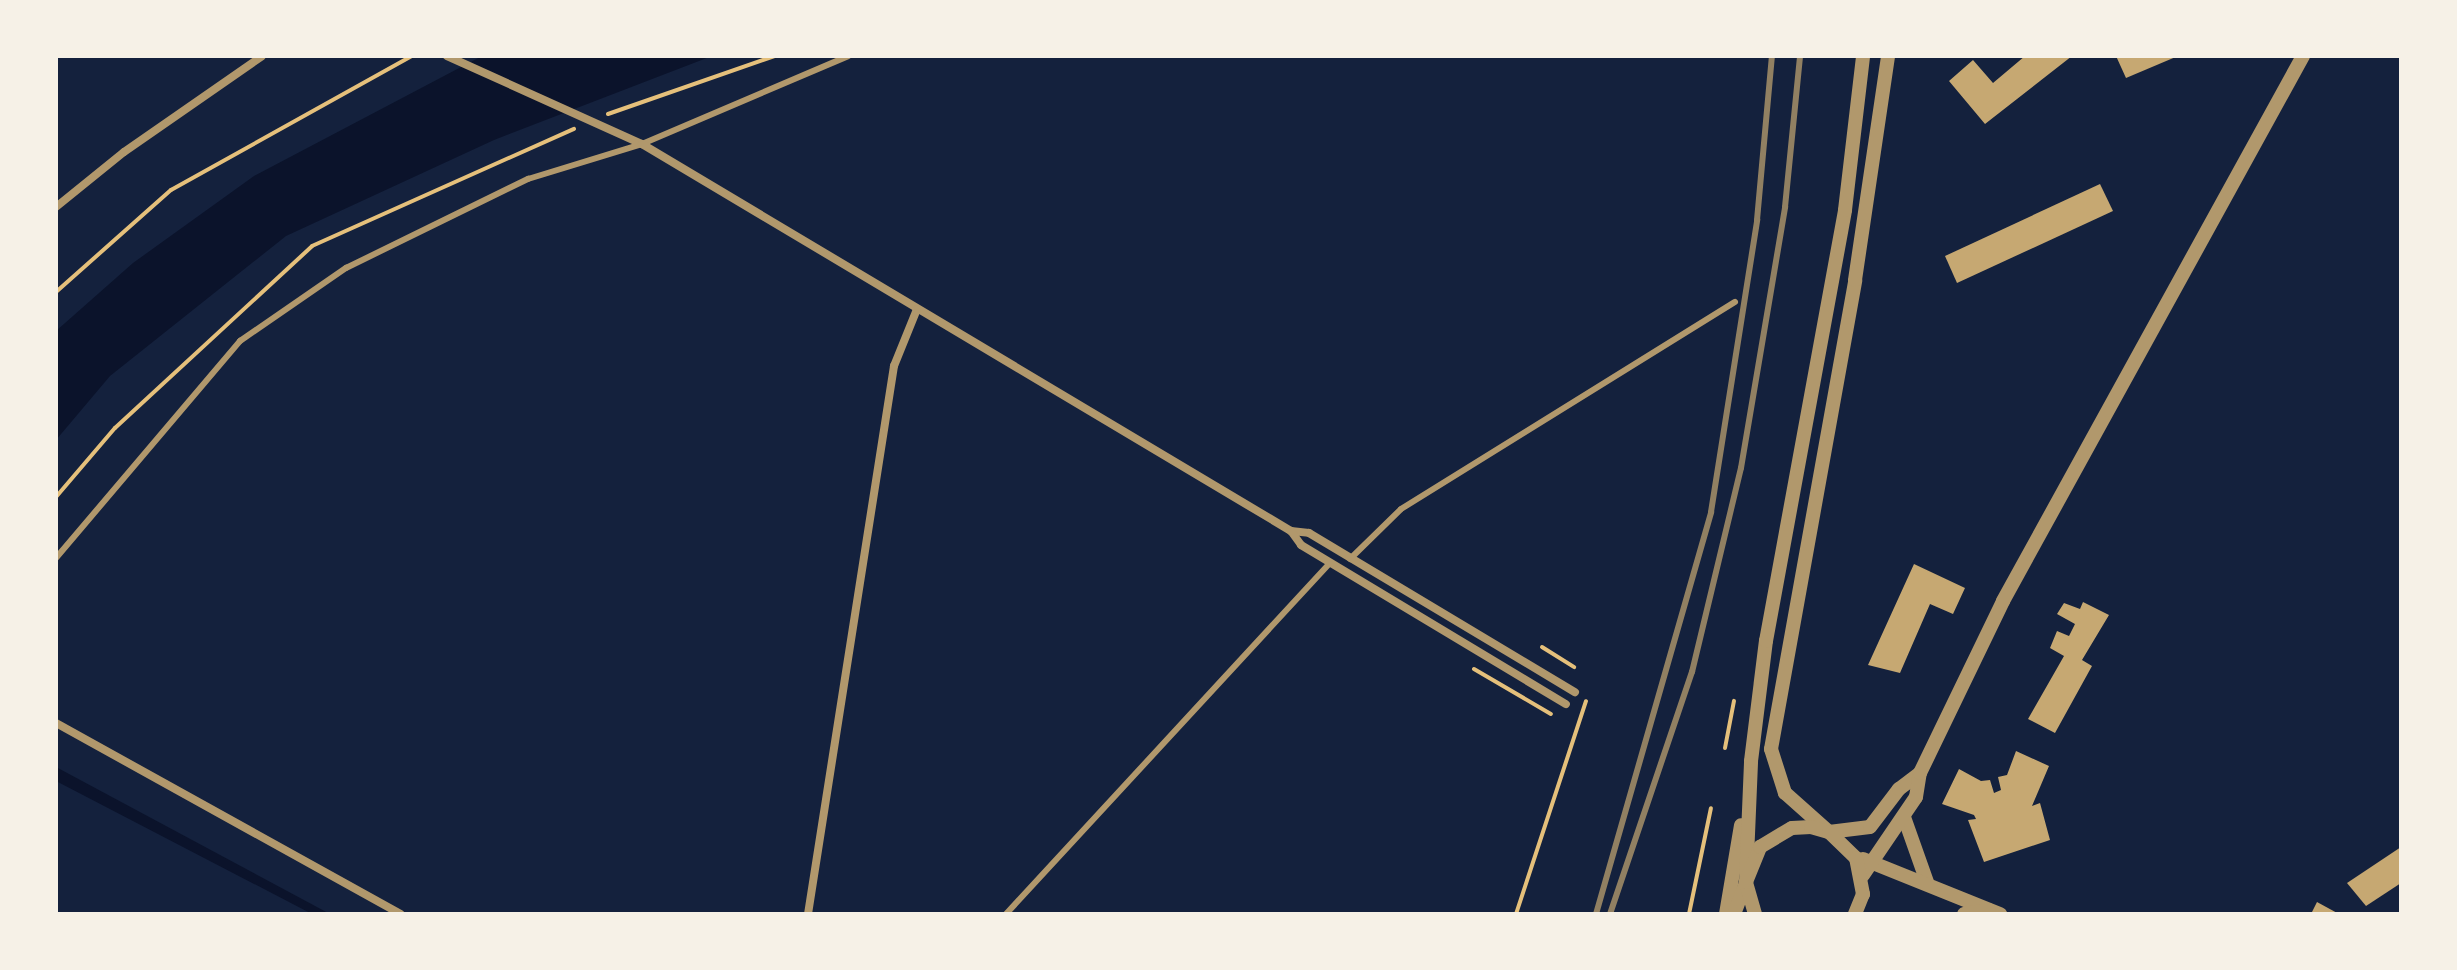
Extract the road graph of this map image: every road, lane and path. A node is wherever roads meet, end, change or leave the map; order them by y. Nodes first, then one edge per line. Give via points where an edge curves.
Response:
1 (262, 56) edge
2 (412, 56) edge
3 (447, 56) edge
4 (848, 56) edge
5 (1863, 56) edge
6 (1888, 56) edge
7 (2303, 56) edge
8 (251, 59) edge
9 (642, 144) junction
10 (56, 207) edge
11 (56, 292) edge
12 (1735, 302) dead end
13 (917, 309) junction
14 (1291, 531) junction
15 (56, 558) edge
16 (1350, 559) junction
17 (1330, 563) junction
18 (1542, 647) dead end
19 (1555, 666) dead end
20 (1574, 667) dead end
21 (1474, 669) dead end
22 (1579, 679) dead end
23 (1575, 692) dead end
24 (1587, 698) dead end
25 (1734, 701) dead end
26 (1566, 704) dead end
27 (1551, 714) dead end
28 (56, 723) edge
29 (1725, 748) dead end
30 (1751, 761) junction
31 (1920, 773) junction
32 (1711, 808) dead end
33 (1904, 817) junction
34 (1829, 832) junction
35 (1856, 858) junction
36 (1872, 861) junction
37 (1863, 875) junction
38 (1746, 882) junction
39 (1927, 882) junction
40 (1997, 912) edge
41 (401, 914) edge
42 (808, 914) edge
43 (1006, 914) edge
44 (1516, 914) edge
45 (1689, 914) edge
46 (1726, 914) edge
47 (1734, 914) edge
48 (1755, 914) edge
49 (1855, 914) edge
50 (1964, 914) edge

1 - 8 street
2 - 11 path via 171,190
3 - 9 street
4 - 9 lane
5 - 30 street via 1845,210 1766,641
6 - 34 street via 1855,280 1771,749 1785,793
7 - 31 street via 2003,601
8 - 10 street
9 - 13 street
9 - 15 lane via 528,179 374,254 240,341
12 - 16 lane via 1401,509
13 - 14 street
13 - 42 street via 894,366
14 - 16 street via 1309,533
14 - 17 street via 1301,545
16 - 23 street
17 - 26 street
17 - 43 lane
18 - 20 path
19 - 22 path
21 - 27 path
24 - 44 path
25 - 29 path
28 - 41 street
30 - 38 street
30 - 46 street
31 - 33 street via 1916,797
31 - 34 street via 1899,789 1870,827
32 - 45 path
33 - 36 street
33 - 39 street
34 - 35 street
34 - 38 street via 1792,828 1775,835 1760,847
35 - 36 street
35 - 37 street
36 - 37 street
36 - 39 street
37 - 49 street
38 - 47 street
38 - 48 street
39 - 40 street
40 - 50 street

